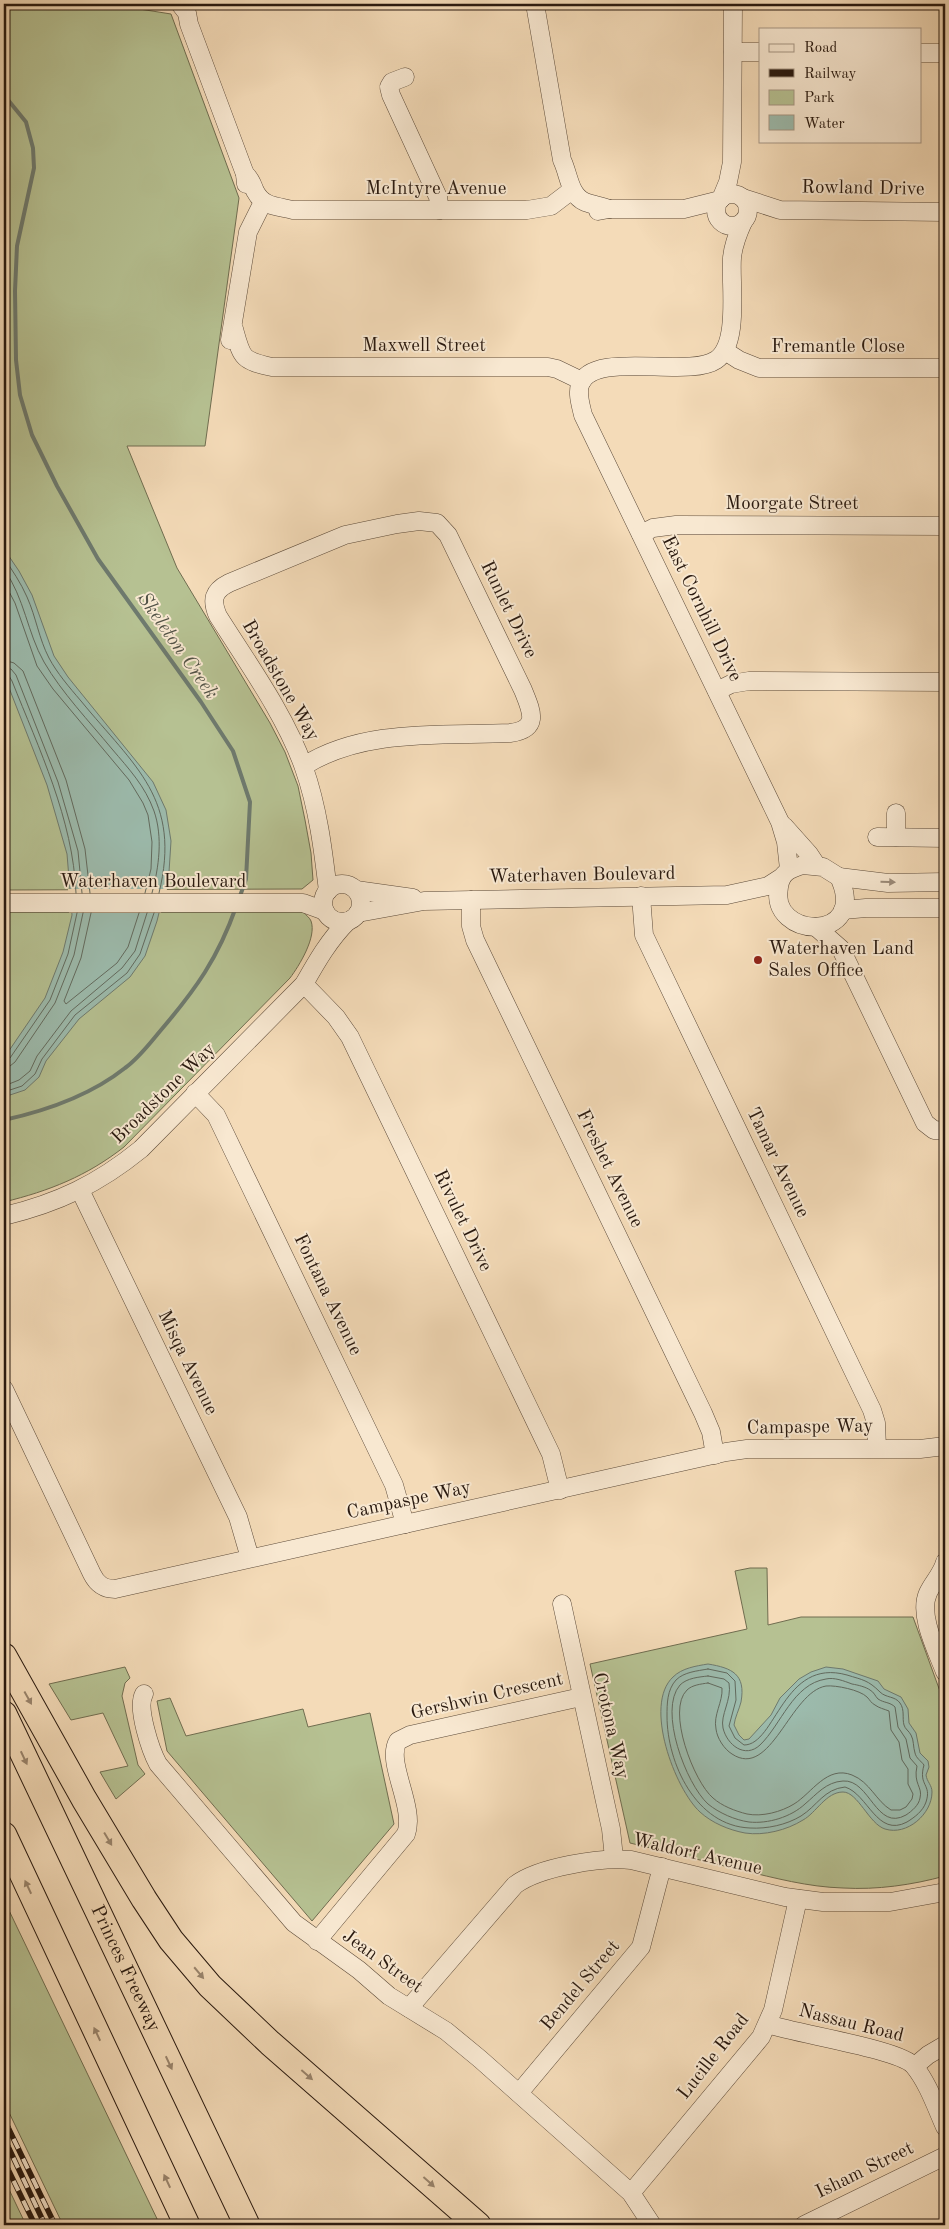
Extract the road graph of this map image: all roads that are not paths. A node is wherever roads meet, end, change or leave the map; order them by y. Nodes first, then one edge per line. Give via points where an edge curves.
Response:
1 (166, 4) edge
2 (180, 4) edge
3 (535, 4) edge
4 (733, 4) edge
5 (189, 24) junction
6 (733, 52) junction
7 (759, 52) edge
8 (922, 53) edge
9 (945, 53) edge
10 (405, 77) dead end
11 (732, 162) junction
12 (569, 194) junction
13 (742, 198) junction
14 (721, 199) junction
15 (262, 205) junction
16 (440, 210) junction
17 (684, 210) junction
18 (780, 210) junction
19 (945, 212) edge
20 (743, 221) junction
21 (723, 223) junction
22 (732, 258) junction
23 (729, 354) junction
24 (945, 368) edge
25 (578, 379) junction
26 (945, 526) edge
27 (641, 534) junction
28 (214, 595) joint
29 (945, 682) edge
30 (717, 691) junction
31 (304, 766) junction
32 (896, 813) dead end
33 (780, 822) junction
34 (896, 837) junction
35 (877, 838) dead end
36 (945, 838) edge
37 (323, 847) junction
38 (816, 866) junction
39 (786, 873) junction
40 (839, 877) junction
41 (945, 882) edge
42 (352, 887) junction
43 (742, 892) junction
44 (641, 896) junction
45 (424, 900) junction
46 (471, 900) junction
47 (327, 902) junction
48 (4, 903) edge
49 (945, 908) edge
50 (782, 909) junction
51 (841, 914) junction
52 (353, 917) junction
53 (816, 927) junction
54 (841, 949) junction
55 (319, 956) junction
56 (304, 984) junction
57 (195, 1093) junction
58 (942, 1131) edge
59 (80, 1190) junction
60 (4, 1216) edge
61 (4, 1389) edge
62 (945, 1446) edge
63 (877, 1448) junction
64 (715, 1455) junction
65 (560, 1490) junction
66 (405, 1524) junction
67 (250, 1558) junction
68 (945, 1562) edge
69 (562, 1604) dead end
70 (4, 1656) edge
71 (945, 1672) edge
72 (144, 1694) dead end
73 (581, 1697) junction
74 (4, 1714) edge
75 (4, 1835) edge
76 (614, 1858) junction
77 (662, 1866) junction
78 (945, 1892) edge
79 (798, 1899) junction
80 (317, 1941) junction
81 (409, 2008) junction
82 (768, 2024) junction
83 (945, 2046) edge
84 (915, 2066) junction
85 (519, 2093) junction
86 (945, 2127) edge
87 (945, 2156) edge
88 (631, 2193) junction
89 (187, 2225) edge
90 (246, 2225) edge
91 (478, 2225) edge
92 (652, 2225) edge
93 (804, 2225) edge

1 - 5 street
2 - 5 street via 187,13
3 - 12 street
4 - 6 street
5 - 15 street via 245,174 248,192 255,204
6 - 7 street
6 - 11 street
8 - 9 street
10 - 16 street via 392,82 391,95 438,197
11 - 13 street
11 - 14 street
12 - 16 street, McIntyre Avenue via 551,206 527,210
12 - 17 street via 609,209
13 - 14 street via 730,194
13 - 18 street, Rowland Drive
13 - 20 street via 748,209
14 - 17 street
14 - 21 street via 717,214
15 - 16 street, McIntyre Avenue via 274,213 293,210
15 - 25 street, Maxwell Street via 248,232 230,343 239,362 253,370 272,367 548,367
17 - 21 street
18 - 19 street, Rowland Drive
18 - 20 street, Rowland Drive
20 - 21 street via 735,226
20 - 22 street
21 - 22 street
22 - 23 street via 732,320 736,341
23 - 24 street, Fremantle Close via 759,368
23 - 25 street via 722,367 712,371 688,367 623,367 599,361 581,369
25 - 27 street, East Cornhill Drive via 571,389 574,404 583,415
26 - 27 street, Moorgate Street via 676,525 653,528
27 - 30 street, East Cornhill Drive
28 - 31 street, Broadstone Way via 218,616 289,732
28 - 31 street, Runlet Drive via 222,586 368,529 427,521 440,525 448,535 523,690 531,709 530,725 510,733 392,738 356,745
29 - 30 street via 749,681 731,684
30 - 33 street, East Cornhill Drive
31 - 37 street, Broadstone Way
32 - 34 street
33 - 38 street, East Cornhill Drive
33 - 39 street, East Cornhill Drive via 786,842
34 - 35 street
34 - 36 street
37 - 42 street, Broadstone Way
37 - 47 street, Broadstone Way
38 - 39 street via 802,865
38 - 40 street
39 - 43 street, Waterhaven Boulevard via 768,886
39 - 50 street via 778,897
40 -> 41 street via 888,883
40 - 51 street via 844,892
42 - 45 street, Waterhaven Boulevard
42 - 47 street via 335,886
42 - 52 street via 361,902
43 - 44 street, Waterhaven Boulevard
43 - 50 street, Waterhaven Boulevard
44 - 46 street, Waterhaven Boulevard
44 - 63 street, Tamar Avenue via 644,935 872,1410
45 - 46 street, Waterhaven Boulevard
45 - 52 street, Waterhaven Boulevard
46 - 64 street, Freshet Avenue via 471,926 475,940 703,1413
47 - 48 street, Waterhaven Boulevard
47 - 52 street via 338,921
47 - 55 street, Broadstone Way
49 - 51 street via 866,908
50 - 53 street via 791,920
51 - 53 street via 831,924
51 - 54 street
52 - 55 street, Broadstone Way via 334,934
53 - 54 street
54 - 58 street via 923,1117 929,1127
55 - 56 street, Broadstone Way
56 - 57 street, Broadstone Way
56 - 65 street, Rivulet Drive via 336,1017 350,1037 551,1454
57 - 59 street, Broadstone Way via 141,1149 119,1167
57 - 66 street, Fontana Avenue via 216,1115 307,1301 394,1485
59 - 60 street, Broadstone Way
59 - 67 street, Misqa Avenue via 238,1517
61 - 67 street, Campaspe Way via 92,1574 103,1587 115,1589
62 - 63 street, Campaspe Way
63 - 64 street, Campaspe Way via 747,1449
64 - 65 street, Campaspe Way
65 - 66 street, Campaspe Way
66 - 67 street, Campaspe Way
68 - 71 street via 924,1604 927,1623
69 - 73 street, Crotona Way
70 -> 91 highway via 84,1799 171,1940 210,1986 270,2043
72 - 80 street, Jean Street via 141,1704 150,1745 158,1764 294,1923
73 - 76 street, Crotona Way via 611,1829
73 - 80 street, Gershwin Crescent via 410,1735 398,1741 395,1753 408,1814 406,1834
74 -> 90 highway, Princes Freeway
89 -> 75 highway
76 - 77 street, Waldorf Avenue
76 - 81 street, Waldorf Avenue via 537,1873 521,1880 508,1891
77 - 79 street, Waldorf Avenue
77 - 85 street, Bendel Street via 641,1947
78 - 79 street, Waldorf Avenue via 878,1903
79 - 82 street, Lucille Road
80 - 81 street, Jean Street
81 - 85 street, Jean Street via 452,2036
82 - 84 street, Nassau Road via 891,2053
82 - 88 street, Lucille Road via 745,2058
83 - 84 street
84 - 86 street, Nassau Road
85 - 88 street, Jean Street
87 - 93 street, Isham Street
88 - 92 street, Jean Street

